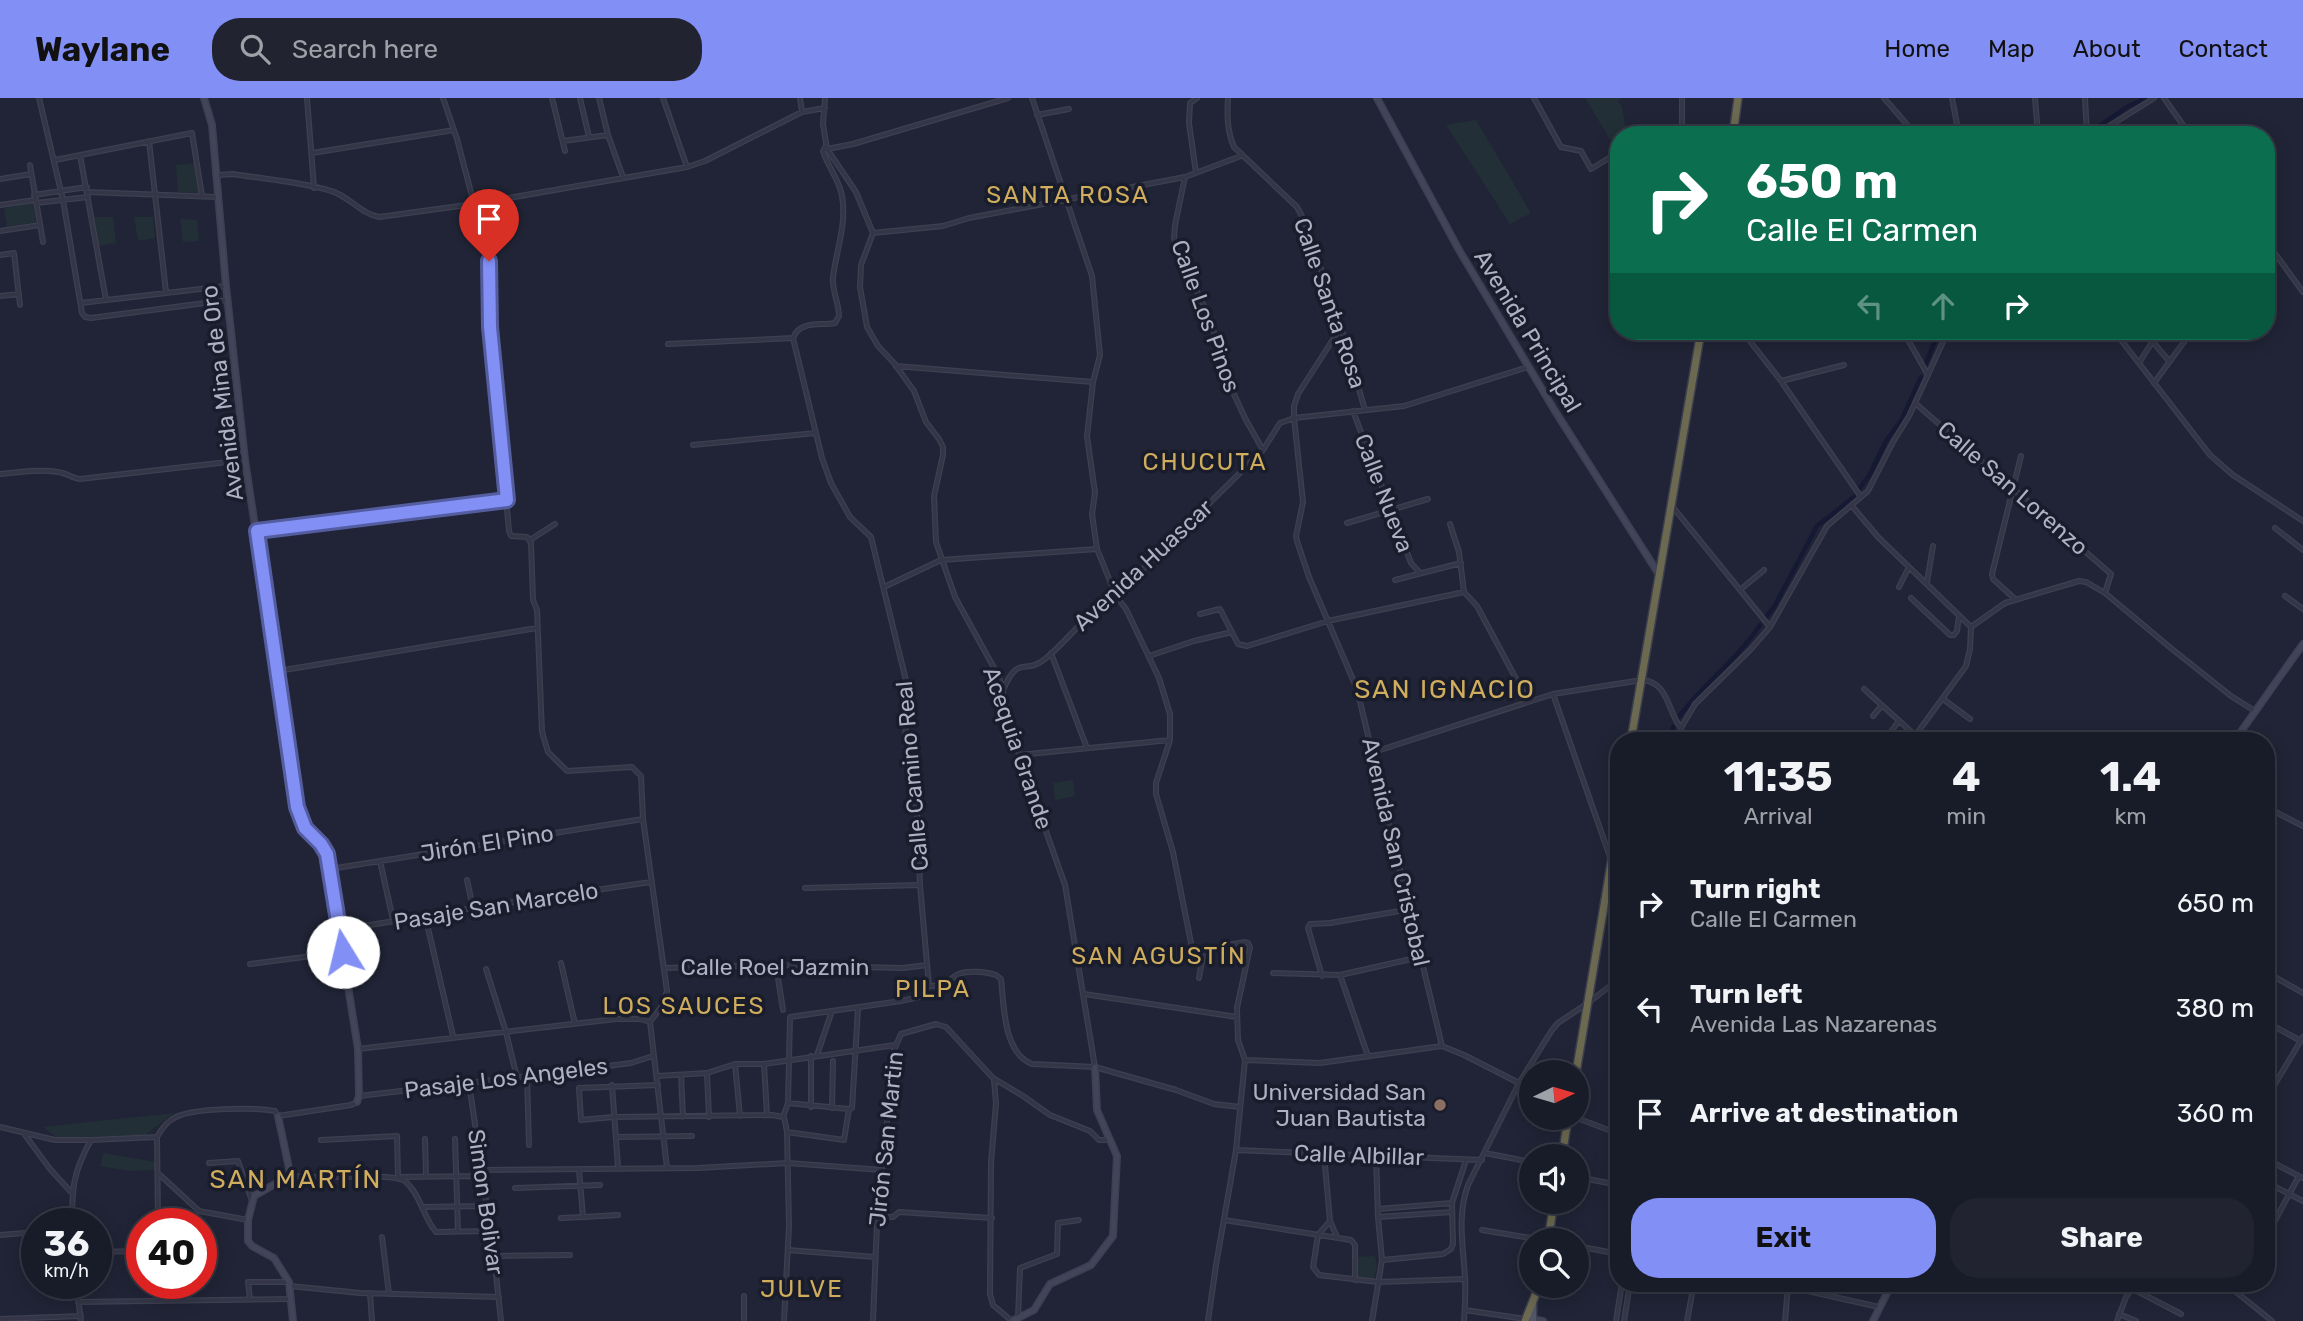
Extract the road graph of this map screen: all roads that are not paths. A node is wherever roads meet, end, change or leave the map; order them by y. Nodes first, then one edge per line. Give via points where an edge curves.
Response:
1 (40, 98) edge
2 (204, 98) edge
3 (307, 98) edge
4 (443, 98) edge
5 (552, 98) edge
6 (580, 98) edge
7 (599, 98) edge
8 (663, 98) edge
9 (800, 98) edge
10 (825, 98) edge
11 (1008, 98) edge
12 (1032, 98) edge
13 (1196, 98) edge
14 (1228, 98) edge
15 (1377, 98) edge
16 (1534, 98) edge
17 (1682, 98) edge
18 (1738, 98) edge
19 (1884, 98) edge
20 (1952, 98) edge
21 (2035, 98) edge
22 (2085, 98) edge
23 (2154, 98) edge
24 (2164, 98) edge
25 (825, 108) junction
26 (1069, 109) dead end
27 (802, 112) junction
28 (1037, 115) junction
29 (1682, 126) edge
30 (1733, 126) edge
31 (1908, 126) edge
32 (1957, 126) edge
33 (2037, 126) edge
34 (2087, 126) edge
35 (2109, 126) edge
36 (2184, 126) edge
37 (454, 130) junction
38 (608, 135) junction
39 (589, 138) junction
40 (149, 141) junction
41 (563, 141) junction
42 (826, 147) junction
43 (565, 151) dead end
44 (312, 153) junction
45 (80, 155) junction
46 (1241, 156) junction
47 (1610, 157) edge
48 (55, 160) junction
49 (30, 165) dead end
50 (687, 167) junction
51 (1196, 173) junction
52 (31, 174) junction
53 (218, 175) junction
54 (623, 177) junction
55 (1185, 177) junction
56 (0, 179) edge
57 (314, 188) junction
58 (61, 192) junction
59 (87, 192) junction
60 (154, 194) junction
61 (202, 196) junction
62 (218, 197) junction
63 (1066, 199) junction
64 (35, 200) junction
65 (63, 200) junction
66 (474, 204) junction
67 (0, 205) edge
68 (40, 225) junction
69 (0, 231) edge
70 (873, 233) junction
71 (43, 242) dead end
72 (2275, 253) edge
73 (0, 255) edge
74 (226, 286) junction
75 (166, 292) junction
76 (2303, 292) edge
77 (19, 294) junction
78 (0, 296) edge
79 (106, 300) junction
80 (228, 300) junction
81 (81, 303) junction
82 (20, 305) dead end
83 (1341, 327) junction
84 (793, 338) junction
85 (1699, 340) edge
86 (1749, 340) edge
87 (1908, 340) edge
88 (1944, 340) edge
89 (2121, 340) edge
90 (2186, 340) edge
91 (2152, 341) joint
92 (668, 344) dead end
93 (2169, 362) junction
94 (2139, 363) junction
95 (1844, 365) dead end
96 (896, 366) junction
97 (1528, 367) junction
98 (1928, 375) junction
99 (1782, 381) junction
100 (1093, 382) junction
101 (2154, 383) junction
102 (1915, 403) junction
103 (1365, 410) junction
104 (1353, 411) junction
105 (1294, 418) junction
106 (816, 433) junction
107 (694, 445) dead end
108 (1263, 450) junction
109 (2021, 456) dead end
110 (245, 460) junction
111 (0, 474) edge
112 (2014, 488) junction
113 (1861, 498) junction
114 (1428, 499) dead end
115 (507, 500) junction
116 (1671, 506) junction
117 (1852, 506) junction
118 (1392, 510) junction
119 (2303, 521) edge
120 (1347, 523) dead end
121 (555, 524) dead end
122 (1450, 524) dead end
123 (2275, 528) dead end
124 (257, 531) junction
125 (530, 539) junction
126 (1933, 546) dead end
127 (1097, 549) junction
128 (2303, 550) edge
129 (942, 560) junction
130 (1461, 563) junction
131 (1909, 566) junction
132 (1764, 570) dead end
133 (1420, 573) junction
134 (1660, 576) junction
135 (1395, 580) dead end
136 (1927, 583) junction
137 (884, 587) junction
138 (1899, 587) dead end
139 (1741, 590) junction
140 (1464, 592) junction
141 (2105, 593) junction
142 (1116, 596) junction
143 (2285, 596) dead end
144 (1911, 598) dead end
145 (2015, 599) junction
146 (2303, 609) edge
147 (1200, 614) dead end
148 (1959, 615) junction
149 (1328, 621) junction
150 (1770, 627) junction
151 (1971, 627) junction
152 (537, 628) junction
153 (1232, 632) junction
154 (2302, 648) edge
155 (1051, 653) junction
156 (1149, 656) junction
157 (278, 671) junction
158 (1642, 680) junction
159 (1864, 689) dead end
160 (1003, 690) junction
161 (1553, 694) junction
162 (1943, 699) junction
163 (1528, 701) junction
164 (1882, 705) junction
165 (2255, 711) junction
166 (1873, 716) dead end
167 (1970, 719) dead end
168 (1899, 721) junction
169 (1681, 728) junction
170 (1632, 732) edge
171 (1680, 732) edge
172 (1890, 732) edge
173 (1909, 732) edge
174 (1918, 732) edge
175 (2241, 732) edge
176 (1170, 740) junction
177 (1087, 748) junction
178 (1373, 752) junction
179 (1019, 755) junction
180 (2275, 812) edge
181 (643, 819) junction
182 (2303, 826) edge
183 (1610, 858) edge
184 (380, 861) junction
185 (1610, 866) edge
186 (330, 869) junction
187 (467, 880) dead end
188 (651, 883) junction
189 (920, 885) junction
190 (805, 888) dead end
191 (473, 908) junction
192 (1411, 909) junction
193 (425, 915) junction
194 (394, 921) junction
195 (340, 930) junction
196 (1205, 950) junction
197 (343, 952) junction
198 (1421, 957) junction
199 (561, 963) dead end
200 (250, 964) dead end
201 (776, 965) junction
202 (927, 965) junction
203 (664, 968) junction
204 (486, 969) dead end
205 (1273, 973) dead end
206 (1340, 975) junction
207 (1322, 976) junction
208 (2275, 977) edge
209 (1199, 978) dead end
210 (929, 986) junction
211 (1610, 986) edge
212 (2303, 993) edge
213 (1084, 994) junction
214 (1588, 1003) junction
215 (858, 1009) junction
216 (782, 1010) dead end
217 (832, 1012) junction
218 (1237, 1017) junction
219 (650, 1022) junction
220 (575, 1024) junction
221 (2275, 1026) edge
222 (506, 1032) junction
223 (453, 1037) junction
224 (2302, 1040) edge
225 (895, 1045) junction
226 (1442, 1046) junction
227 (358, 1049) junction
228 (855, 1051) junction
229 (817, 1055) junction
230 (653, 1056) junction
231 (811, 1056) junction
232 (1368, 1056) junction
233 (790, 1059) junction
234 (1245, 1060) junction
235 (1533, 1060) edge
236 (1578, 1060) edge
237 (833, 1061) dead end
238 (735, 1064) junction
239 (764, 1064) junction
240 (1095, 1067) junction
241 (707, 1073) junction
242 (681, 1075) junction
243 (527, 1076) junction
244 (657, 1076) junction
245 (517, 1078) junction
246 (993, 1079) junction
247 (469, 1083) junction
248 (1519, 1083) joint
249 (2275, 1084) edge
250 (658, 1085) junction
251 (612, 1086) junction
252 (358, 1099) junction
253 (788, 1103) junction
254 (811, 1107) junction
255 (1240, 1107) junction
256 (832, 1108) junction
257 (849, 1109) junction
258 (767, 1115) junction
259 (278, 1116) junction
260 (740, 1116) junction
261 (613, 1117) junction
262 (661, 1117) junction
263 (683, 1117) junction
264 (709, 1117) junction
265 (783, 1117) junction
266 (1589, 1123) edge
267 (0, 1127) edge
268 (1610, 1131) edge
269 (787, 1132) junction
270 (23, 1134) junction
271 (662, 1136) junction
272 (692, 1136) dead end
273 (157, 1137) junction
274 (616, 1137) junction
275 (1109, 1137) junction
276 (425, 1139) dead end
277 (455, 1139) dead end
278 (91, 1140) junction
279 (321, 1140) dead end
280 (529, 1145) dead end
281 (1236, 1150) junction
282 (1485, 1153) junction
283 (1324, 1154) junction
284 (1376, 1156) junction
285 (1466, 1160) junction
286 (1482, 1160) junction
287 (1519, 1160) edge
288 (209, 1163) dead end
289 (788, 1163) junction
290 (2275, 1164) edge
291 (618, 1167) junction
292 (667, 1168) junction
293 (579, 1170) junction
294 (883, 1170) junction
295 (482, 1173) junction
296 (159, 1174) junction
297 (288, 1175) junction
298 (456, 1176) junction
299 (398, 1177) junction
300 (426, 1177) junction
301 (2301, 1177) edge
302 (1589, 1179) edge
303 (1610, 1183) edge
304 (600, 1185) dead end
305 (580, 1186) junction
306 (2275, 1187) edge
307 (515, 1188) dead end
308 (72, 1193) junction
309 (2289, 1194) junction
310 (252, 1201) junction
311 (2303, 1201) edge
312 (1452, 1203) junction
313 (486, 1206) junction
314 (421, 1207) junction
315 (457, 1207) junction
316 (72, 1208) edge
317 (158, 1208) edge
318 (1378, 1209) junction
319 (1452, 1212) junction
320 (618, 1215) dead end
321 (583, 1217) junction
322 (877, 1217) junction
323 (1378, 1217) junction
324 (561, 1218) dead end
325 (992, 1218) junction
326 (248, 1220) junction
327 (1079, 1220) dead end
328 (1224, 1220) junction
329 (2275, 1220) edge
330 (1330, 1221) junction
331 (1482, 1230) dead end
332 (490, 1231) junction
333 (458, 1232) junction
334 (21, 1233) edge
335 (0, 1235) edge
336 (1318, 1235) junction
337 (1519, 1236) edge
338 (382, 1237) dead end
339 (1337, 1237) junction
340 (1589, 1248) edge
341 (788, 1250) junction
342 (1610, 1252) edge
343 (570, 1255) dead end
344 (494, 1256) junction
345 (875, 1257) junction
346 (1382, 1260) junction
347 (1465, 1279) junction
348 (1355, 1280) junction
349 (1378, 1282) junction
350 (289, 1284) junction
351 (1621, 1292) edge
352 (1629, 1292) edge
353 (1692, 1292) edge
354 (1787, 1292) edge
355 (1814, 1292) edge
356 (1888, 1292) edge
357 (2130, 1292) edge
358 (2139, 1292) edge
359 (2236, 1292) edge
360 (370, 1293) junction
361 (389, 1294) junction
362 (744, 1296) dead end
363 (499, 1297) junction
364 (1535, 1298) edge
365 (78, 1299) edge
366 (250, 1299) junction
367 (292, 1299) junction
368 (78, 1302) junction
369 (1880, 1307) junction
370 (1465, 1310) junction
371 (2119, 1314) junction
372 (2181, 1314) dead end
373 (81, 1318) edge
374 (0, 1319) edge
375 (1014, 1320) edge
376 (1529, 1320) edge
377 (293, 1321) edge
378 (372, 1321) edge
379 (500, 1321) edge
380 (744, 1321) edge
381 (784, 1321) edge
382 (873, 1321) edge
383 (1208, 1321) edge
384 (1372, 1321) edge
385 (1464, 1321) edge
386 (1543, 1321) edge
387 (1616, 1321) edge
388 (1624, 1321) edge
389 (1687, 1321) edge
390 (1785, 1321) edge
391 (1873, 1321) edge
392 (2117, 1321) edge
393 (2136, 1321) edge
394 (2272, 1321) edge

1 - 48 street
2 - 53 street, Avenida Mina de Oro
3 - 44 street
4 - 37 street
5 - 41 street
6 - 39 street
7 - 38 street
8 - 50 street
9 - 27 street
10 - 25 street
11 - 42 street via 879,137
12 - 28 street
13 - 51 street via 1190,103 1188,117
14 - 46 street, Calle Santa Rosa via 1231,139
15 - 97 street, Avenida Principal via 1458,250
16 - 47 street via 1561,147 1581,151 1591,169
17 - 29 street
18 - 30 highway
19 - 31 street
20 - 32 street
21 - 33 street
22 - 34 street
23 - 35 street
24 - 36 street
25 - 27 street
25 - 42 street
26 - 28 street
27 - 50 street
28 - 63 street
37 - 44 street
37 - 66 street
38 - 39 street
38 - 54 street
39 - 41 street
40 - 45 street
40 - 60 street
40 - 61 street via 194,134
41 - 43 street
42 - 70 street via 856,192
42 - 84 street via 824,157 838,181 844,223 833,286 839,316 835,323 802,327
44 - 57 street
45 - 48 street
45 - 59 street
46 - 51 street
46 - 83 street, Calle Santa Rosa via 1297,207
48 - 58 street
49 - 52 street
50 - 54 street
51 - 55 street
52 - 56 street
52 - 64 street
53 - 57 street
53 - 62 street, Avenida Mina de Oro
54 - 66 street
55 - 63 street
55 - 108 street, Calle Los Pinos via 1175,225 1177,251 1208,314 1232,390
57 - 66 street via 346,197 375,216
58 - 59 street
58 - 64 street
58 - 65 street
59 - 60 street
59 - 65 street
59 - 79 street
60 - 61 street
60 - 75 street
61 - 62 street
62 - 74 street, Avenida Mina de Oro
63 - 70 street via 943,226
63 - 100 street via 1092,276 1100,355
64 - 65 street
64 - 67 street
64 - 68 street
65 - 81 street
66 - 115 street via 489,261 490,327
68 - 69 street
68 - 71 street
70 - 96 street, Acequia Grande via 861,265 862,309 872,337
72 - 76 street
73 - 77 street via 14,253
74 - 75 street
74 - 80 street, Avenida Mina de Oro
75 - 79 street
77 - 78 street
77 - 82 street
79 - 81 street
80 - 81 street via 89,318 83,315
80 - 110 street, Avenida Mina de Oro
83 - 103 street, Calle Santa Rosa
83 - 105 street via 1298,394
84 - 92 street
84 - 106 street, Calle Camino Real
85 - 116 highway
86 - 99 street
87 - 98 street
88 - 98 street
89 - 94 street
90 - 93 street
91 - 93 street
91 - 94 street
93 - 101 street
94 - 101 street
95 - 99 street
96 - 100 street
96 - 129 street, Acequia Grande via 943,447 934,496 934,530
97 - 103 street via 1425,401
97 - 134 street, Avenida Principal
98 - 102 street
99 - 113 street
100 - 127 street via 1087,436
101 - 119 street via 2210,455
102 - 112 street, Calle San Lorenzo
102 - 113 street
103 - 104 street
104 - 105 street
104 - 118 street, Calle Nueva
105 - 108 street, Avenida Huascar via 1280,423
105 - 149 street, Avenida San Cristobal via 1303,502 1296,536
106 - 107 street
106 - 137 street, Calle Camino Real via 831,482 850,517 871,537
108 - 142 street, Avenida Huascar
109 - 112 street
110 - 111 street via 80,479 61,472
110 - 124 street, Avenida Mina de Oro
112 - 141 street, Calle San Lorenzo via 2111,574
112 - 145 street via 1992,577
113 - 117 street
114 - 118 street
115 - 124 street
115 - 125 street via 510,535
116 - 134 highway
116 - 139 street
117 - 131 street
117 - 150 street via 1821,533
118 - 120 street
118 - 133 street, Calle Nueva via 1411,563
121 - 125 street
122 - 130 street
123 - 128 street
124 - 157 street, Avenida Mina de Oro
125 - 152 street
126 - 136 street
127 - 129 street
127 - 142 street
129 - 137 street
129 - 160 street, Acequia Grande via 955,597
130 - 133 street
130 - 140 street
131 - 136 street
131 - 138 street
132 - 139 street
133 - 135 street
134 - 158 highway
136 - 148 street
137 - 189 street, Calle Camino Real via 910,697 905,735 918,814
139 - 150 street
140 - 149 street
140 - 163 street via 1477,606
141 - 145 street via 2082,581
141 - 165 street
142 - 155 street, Avenida Huascar via 1091,612
142 - 156 street
143 - 146 street
144 - 148 street via 1950,635 1955,634
145 - 151 street
147 - 153 street via 1220,609
148 - 151 street
149 - 153 street via 1247,646 1238,644
149 - 178 street, Avenida San Cristobal via 1357,689
150 - 169 street via 1695,704
151 - 162 street via 1966,666
152 - 157 street
152 - 181 street via 545,746 567,771 636,769 641,776
153 - 156 street
154 - 165 street
155 - 160 street, Avenida Huascar via 1042,661 1017,667
155 - 177 street
156 - 176 street via 1170,714
157 - 186 street, Avenida Mina de Oro via 297,807 305,828 327,854
158 - 161 street
158 - 169 street via 1661,689
158 - 170 highway
159 - 164 street
160 - 179 street, Acequia Grande
161 - 163 street
161 - 183 street
162 - 167 street
162 - 174 street
163 - 178 street
164 - 166 street
164 - 168 street
165 - 175 street
168 - 172 street
168 - 173 street
169 - 171 street
176 - 177 street
176 - 196 street via 1156,794 1173,852 1187,929 1194,950
177 - 179 street
178 - 192 street, Avenida San Cristobal
179 - 213 street, Acequia Grande via 1065,885
180 - 182 street
181 - 184 street, Jirón El Pino
181 - 188 street
184 - 186 street, Jirón El Pino
184 - 194 street
185 - 214 highway
186 - 195 street, Avenida Mina de Oro
187 - 191 street
188 - 191 street, Pasaje San Marcelo
188 - 203 street
189 - 190 street
189 - 202 street, Calle Camino Real
191 - 193 street, Pasaje San Marcelo
192 - 198 street, Avenida San Cristobal
192 - 207 street via 1310,924
193 - 194 street, Pasaje San Marcelo
193 - 223 street
194 - 195 street, Pasaje San Marcelo
195 - 197 street, Avenida Mina de Oro
196 - 209 street
196 - 218 street via 1245,942 1250,947
197 - 200 street
197 - 227 street, Avenida Mina de Oro
198 - 206 street
198 - 226 street, Avenida San Cristobal
199 - 220 street
201 - 202 street, Calle Roel Jazmin
201 - 203 street, Calle Roel Jazmin
201 - 216 street
202 - 210 street, Calle Camino Real
203 - 219 street via 666,995
204 - 222 street
205 - 207 street
206 - 207 street
206 - 232 street
208 - 212 street
210 - 215 street via 919,997
210 - 240 street via 945,985 962,973 996,975 1001,979 1012,1044 1025,1061
211 - 214 street
213 - 218 street
213 - 240 street, Acequia Grande
214 - 235 street via 1558,1023
214 - 236 highway
215 - 217 street
215 - 228 street
217 - 229 street
217 - 233 street via 790,1017
218 - 234 street
219 - 220 street
219 - 230 street
220 - 222 street
221 - 224 street
222 - 223 street
222 - 245 street
223 - 227 street
224 - 249 street
225 - 228 street
225 - 246 street, Jirón San Martin via 904,1032 946,1027
225 - 294 street, Jirón San Martin
226 - 232 street
226 - 248 street
227 - 252 street, Avenida Mina de Oro
228 - 229 street
228 - 257 street
229 - 231 street
230 - 243 street, Pasaje Los Angeles
230 - 244 street
231 - 233 street
231 - 254 street
232 - 234 street via 1320,1063
233 - 239 street
233 - 253 street
234 - 255 street
237 - 256 street
238 - 239 street
238 - 241 street
238 - 260 street
239 - 258 street
240 - 255 street via 1213,1104
240 - 275 street via 1097,1110
241 - 242 street
241 - 264 street
242 - 244 street
242 - 263 street
243 - 245 street, Pasaje Los Angeles
243 - 280 street
244 - 250 street
245 - 247 street, Pasaje Los Angeles
246 - 275 street via 1050,1115 1090,1130 1099,1140
246 - 325 street
247 - 252 street, Pasaje Los Angeles
247 - 295 street, Simon Bolivar
248 - 282 street
250 - 251 street
250 - 262 street
251 - 261 street
251 - 261 street via 579,1088 580,1120
252 - 259 street, Pasaje Los Angeles via 351,1105
253 - 254 street
253 - 265 street
254 - 256 street
255 - 281 street
256 - 257 street
257 - 269 street via 844,1141
258 - 260 street
258 - 265 street
259 - 273 street via 275,1111 241,1109 181,1115
259 - 297 street via 290,1164
260 - 264 street
261 - 262 street
261 - 274 street
262 - 263 street
262 - 271 street
263 - 264 street
265 - 269 street
266 - 268 street
267 - 270 street
269 - 289 street
270 - 278 street
270 - 308 street
271 - 272 street
271 - 274 street
271 - 292 street
273 - 278 street
273 - 296 street
274 - 291 street
275 - 375 street via 1117,1156 1111,1240 1091,1265 1051,1284 1037,1307
276 - 300 street
277 - 298 street
278 - 308 street via 75,1172
279 - 299 street via 397,1136
281 - 283 street, Calle Albillar
281 - 328 street
282 - 286 street
282 - 287 street
283 - 284 street, Calle Albillar
283 - 330 street
284 - 285 street, Calle Albillar
284 - 318 street
285 - 286 street, Calle Albillar
285 - 312 street
286 - 347 street via 1462,1202
288 - 310 street via 237,1161
289 - 292 street
289 - 294 street
289 - 341 street
290 - 301 street
291 - 292 street
291 - 293 street
293 - 295 street
293 - 305 street
294 - 322 street, Jirón San Martin
295 - 298 street
295 - 313 street, Simon Bolivar
296 - 317 street
296 - 326 street via 199,1211
297 - 299 street
297 - 310 street
298 - 300 street
298 - 315 street
299 - 300 street
299 - 314 street via 408,1182
301 - 309 street
302 - 303 street
304 - 305 street
305 - 307 street
305 - 321 street
306 - 309 street
308 - 316 street
309 - 311 street
309 - 329 street
310 - 326 street
312 - 318 street
312 - 319 street
313 - 315 street
313 - 332 street, Simon Bolivar
314 - 315 street
314 - 333 street via 434,1231
315 - 333 street
318 - 323 street
319 - 323 street
319 - 346 street via 1451,1249 1443,1254
320 - 321 street
321 - 324 street
322 - 325 street via 894,1217 899,1212
322 - 345 street, Jirón San Martin
323 - 346 street
325 - 375 street via 991,1301
326 - 350 street via 248,1241 274,1258
327 - 375 street via 1058,1223 1057,1254 1020,1269
328 - 336 street
328 - 383 street
330 - 336 street
330 - 339 street
331 - 337 street
332 - 333 street
332 - 344 street, Simon Bolivar
334 - 335 street
336 - 339 street
336 - 348 street via 1313,1267 1319,1275
338 - 361 street
339 - 348 street via 1354,1242
340 - 342 street
341 - 345 street
341 - 381 street
343 - 344 street
344 - 363 street, Simon Bolivar
345 - 382 street, Jirón San Martin
346 - 349 street
347 - 349 street
347 - 370 street
348 - 349 street
349 - 384 street
350 - 360 street
350 - 366 street via 248,1282
350 - 367 street
351 - 387 street
352 - 388 street
353 - 389 street
354 - 390 street
355 - 369 street
356 - 369 street
357 - 371 street
358 - 372 street
359 - 394 street
360 - 361 street
360 - 378 street
361 - 363 street
362 - 380 street
363 - 379 street, Simon Bolivar
364 - 376 highway
365 - 368 street
366 - 367 street
366 - 368 street
367 - 377 street
368 - 373 street
369 - 391 street
370 - 376 street
370 - 385 street
371 - 392 street
371 - 393 street
373 - 374 street
376 - 386 street

